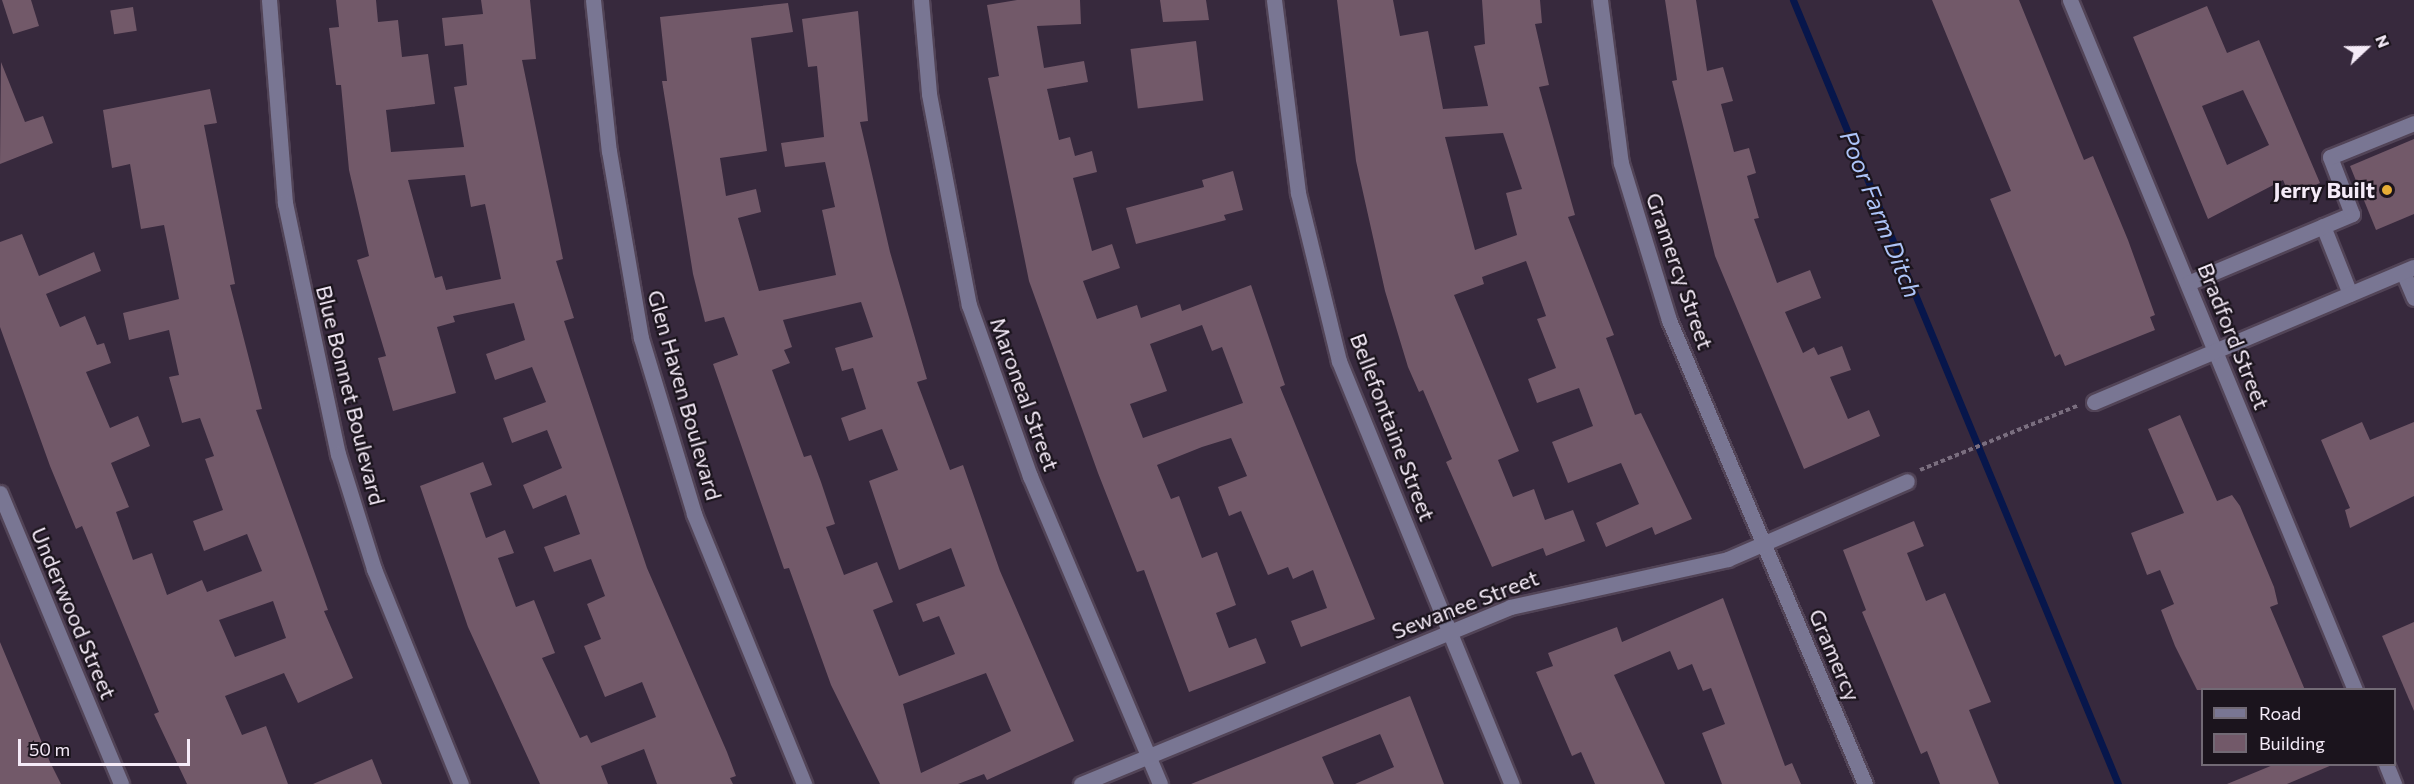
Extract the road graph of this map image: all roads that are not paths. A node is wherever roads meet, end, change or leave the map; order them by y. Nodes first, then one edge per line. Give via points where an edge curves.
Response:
1 (269, 0) edge
2 (593, 0) edge
3 (921, 0) edge
4 (1274, 0) edge
5 (1600, 0) edge
6 (2070, 0) edge
7 (2414, 123) edge
8 (2323, 226) junction
9 (2409, 269) edge
10 (2188, 283) junction
11 (2350, 294) junction
12 (2414, 298) edge
13 (2216, 351) junction
14 (2094, 402) road end
15 (1907, 481) dead end
16 (0, 493) edge
17 (1764, 544) junction
18 (1449, 632) junction
19 (2354, 688) edge
20 (1148, 756) junction
21 (2386, 766) edge
22 (121, 784) edge
23 (461, 784) edge
24 (804, 784) edge
25 (1081, 784) edge
26 (1160, 784) edge
27 (1512, 784) edge
28 (1865, 784) edge
29 (2394, 784) edge

1 - 23 street, Blue Bonnet Boulevard via 285,203 338,454 374,569
2 - 24 street, Glen Haven Boulevard via 609,151 641,338 694,514
3 - 20 street, Maroneal Street via 929,94 969,305 1030,476
4 - 18 street, Bellefontaine Street via 1298,193 1340,361
5 - 17 street, Gramercy Street via 1621,163 1669,320
6 - 10 street, Bradford Street
7 - 8 street via 2330,158 2352,214
8 - 10 street
8 - 11 street
9 - 11 street
9 - 12 street
10 - 13 street, Bradford Street
11 - 13 street
13 - 14 street
13 - 19 street, Bradford Street
15 - 17 street, Sewanee Street
16 - 22 street, Underwood Street
17 - 18 street, Sewanee Street via 1728,559 1556,593
17 - 28 street, Gramercy
18 - 20 street, Sewanee Street
18 - 27 street, Bellefontaine Street
20 - 25 street, Sewanee Street
20 - 26 street, Maroneal Street
21 - 29 street

